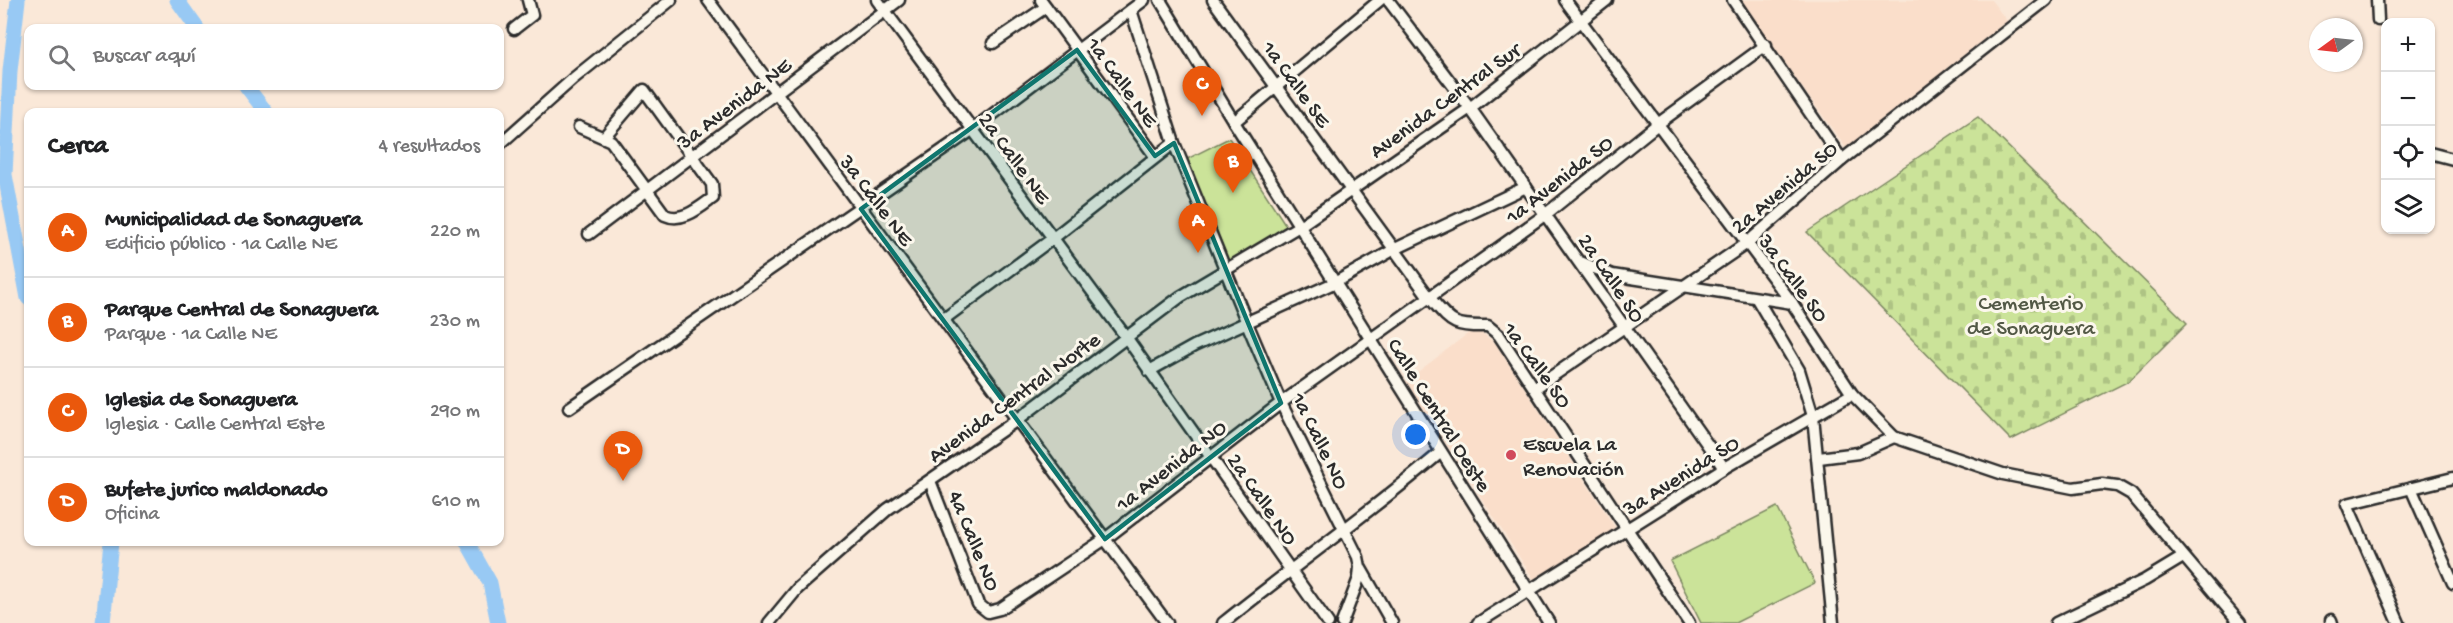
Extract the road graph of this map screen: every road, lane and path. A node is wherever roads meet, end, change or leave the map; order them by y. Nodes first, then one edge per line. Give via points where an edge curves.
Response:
1 (528, 0) edge
2 (671, 0) edge
3 (708, 0) edge
4 (877, 0) edge
5 (899, 0) edge
6 (1144, 0) edge
7 (1160, 0) edge
8 (1213, 0) edge
9 (1380, 0) edge
10 (1388, 0) edge
11 (1565, 0) edge
12 (1607, 0) edge
13 (1733, 0) edge
14 (2046, 0) edge
15 (2377, 0) edge
16 (1043, 4) edge
17 (1131, 10) junction
18 (885, 11) junction
19 (2378, 20) dead end
20 (1581, 21) junction
21 (514, 29) dead end
22 (993, 42) dead end
23 (1766, 45) junction
24 (1077, 50) junction
25 (1275, 85) junction
26 (776, 94) junction
27 (1470, 108) junction
28 (1233, 122) junction
29 (1659, 123) junction
30 (579, 127) dead end
31 (972, 130) junction
32 (604, 137) junction
33 (504, 140) edge
34 (1174, 143) junction
35 (2435, 154) edge
36 (693, 156) junction
37 (1155, 156) junction
38 (2453, 159) edge
39 (1842, 160) junction
40 (1526, 188) junction
41 (647, 190) junction
42 (1352, 190) junction
43 (861, 209) junction
44 (1546, 214) junction
45 (1301, 225) junction
46 (589, 234) dead end
47 (1052, 239) junction
48 (1747, 243) junction
49 (1395, 249) junction
50 (1580, 262) junction
51 (1226, 270) junction
52 (1336, 282) junction
53 (1689, 285) junction
54 (1429, 297) junction
55 (1757, 299) junction
56 (1792, 303) junction
57 (944, 319) junction
58 (1247, 322) junction
59 (1624, 328) junction
60 (1126, 337) junction
61 (1371, 338) junction
62 (1149, 370) junction
63 (1535, 388) junction
64 (1852, 394) junction
65 (1281, 403) junction
66 (569, 408) dead end
67 (1813, 416) junction
68 (1017, 420) junction
69 (1894, 437) junction
70 (1441, 452) junction
71 (1211, 457) junction
72 (1819, 458) junction
73 (1724, 468) junction
74 (2453, 478) edge
75 (930, 481) junction
76 (2411, 488) junction
77 (1344, 529) junction
78 (1627, 530) junction
79 (1105, 539) junction
80 (2183, 557) junction
81 (1360, 567) junction
82 (1290, 569) junction
83 (2453, 583) edge
84 (1529, 591) junction
85 (988, 612) joint
86 (769, 623) edge
87 (1167, 623) edge
88 (1223, 623) edge
89 (1328, 623) edge
90 (1342, 623) edge
91 (1392, 623) edge
92 (1478, 623) edge
93 (1549, 623) edge
94 (1689, 623) edge
95 (1833, 623) edge
96 (2056, 623) edge
97 (2240, 623) edge
98 (2399, 623) edge

1 - 21 street via 532,15
2 - 33 street
3 - 26 street, 3a Calle NE
4 - 18 street, 2a Calle NE
5 - 18 street, 3a Avenida NE
6 - 17 street
7 - 28 street, Calle Central Oeste
8 - 25 street, 1a Calle SE
9 - 25 street
10 - 27 street, 2a Calle SO
11 - 20 street, 3a Calle SO
12 - 20 street, Avenida Central Sur
13 - 23 street
14 - 39 street, 2a Avenida SO
15 - 19 street
16 - 22 street
16 - 24 street, 1a Calle NE
17 - 24 street
17 - 34 street, 1a Calle NE
18 - 26 street, 3a Avenida NE
18 - 31 street, 2a Calle NE
20 - 27 street, Avenida Central Sur
20 - 29 street, 3a Calle SO
23 - 29 street, 1a Avenida SO
23 - 39 street
24 - 31 street
24 - 37 street, 1a Calle NE
25 - 28 street
25 - 42 street, 1a Calle SE
26 - 36 street, 3a Avenida NE
26 - 43 street, 3a Calle NE
27 - 40 street, 2a Calle SO
27 - 42 street, Avenida Central Sur
28 - 45 street, Calle Central Oeste
29 - 44 street, 1a Avenida SO
29 - 48 street, 3a Calle SO
30 - 32 street
31 - 43 street
31 - 47 street, 2a Calle NE
32 - 36 street via 644,90
32 - 41 street
34 - 37 street
34 - 51 street, 1a Calle NE
35 - 38 street
36 - 41 street, 3a Avenida NE
36 - 41 street via 714,188 713,198 673,219 665,215
37 - 47 street
39 - 48 street, 2a Avenida SO
40 - 44 street, 2a Calle SO
40 - 49 street
41 - 46 street, 3a Avenida NE
42 - 45 street, Avenida Central Sur
42 - 49 street, 1a Calle SO
43 - 57 street, 3a Calle NE
43 - 66 street
44 - 50 street, 2a Calle SO
44 - 54 street, 1a Avenida SO
45 - 51 street, Avenida Central Norte
45 - 52 street, Calle Central Oeste
47 - 57 street
47 - 60 street, 2a Calle NE
48 - 53 street, 2a Avenida SO
48 - 56 street, 3a Calle SO
49 - 52 street
49 - 54 street, 1a Calle SO
50 - 53 street via 1612,274
50 - 59 street, 2a Calle SO
51 - 58 street, 1a Calle NO
51 - 60 street, Avenida Central Norte via 1180,297
52 - 58 street
52 - 61 street, Calle Central Oeste
53 - 55 street
53 - 59 street, 2a Avenida SO
54 - 61 street, 1a Avenida SO
54 - 63 street, 1a Calle SO via 1449,320 1462,327 1488,326 1499,335
55 - 56 street
55 - 67 street via 1799,370
56 - 64 street, 3a Calle SO
57 - 68 street, 3a Calle NE
58 - 62 street
58 - 65 street, 1a Calle NO
59 - 63 street, 2a Avenida SO
59 - 73 street, 2a Calle SO
60 - 62 street, 2a Calle NO
60 - 68 street, Avenida Central Norte
61 - 65 street, 1a Avenida NO
61 - 70 street, Calle Central Oeste
62 - 71 street, 2a Calle NO
63 - 78 street, 1a Calle SO
64 - 67 street, 3a Avenida SO
64 - 69 street, 3a Calle SO
65 - 71 street, 1a Avenida NO
65 - 77 street, 1a Calle NO
67 - 72 street
67 - 73 street, 3a Avenida SO
68 - 75 street, Avenida Central Norte
68 - 79 street, 3a Calle NE
69 - 72 street via 1858,453
69 - 80 street via 2004,474 2073,488 2117,486 2131,494
70 - 77 street
70 - 84 street, Calle Central Oeste
71 - 79 street, 1a Avenida NO
71 - 82 street, 2a Calle NO
72 - 95 street
73 - 78 street, 3a Avenida SO
74 - 76 street
75 - 85 street, 4a Calle NO via 978,604
75 - 86 street, Avenida Central Norte via 888,509 798,588
76 - 83 street
76 - 98 street via 2347,504
77 - 81 street, 1a Calle NO
77 - 82 street
78 - 84 street, 3a Avenida SO
78 - 94 street, 1a Calle SO
79 - 85 street, 1a Avenida NO via 1000,609
79 - 87 street, 3a Calle NE
80 - 96 street
80 - 97 street
81 - 90 street
81 - 91 street, 1a Calle NO
82 - 88 street
82 - 89 street, 2a Calle NO
84 - 92 street, 3a Avenida SO
84 - 93 street, Calle Central Oeste

